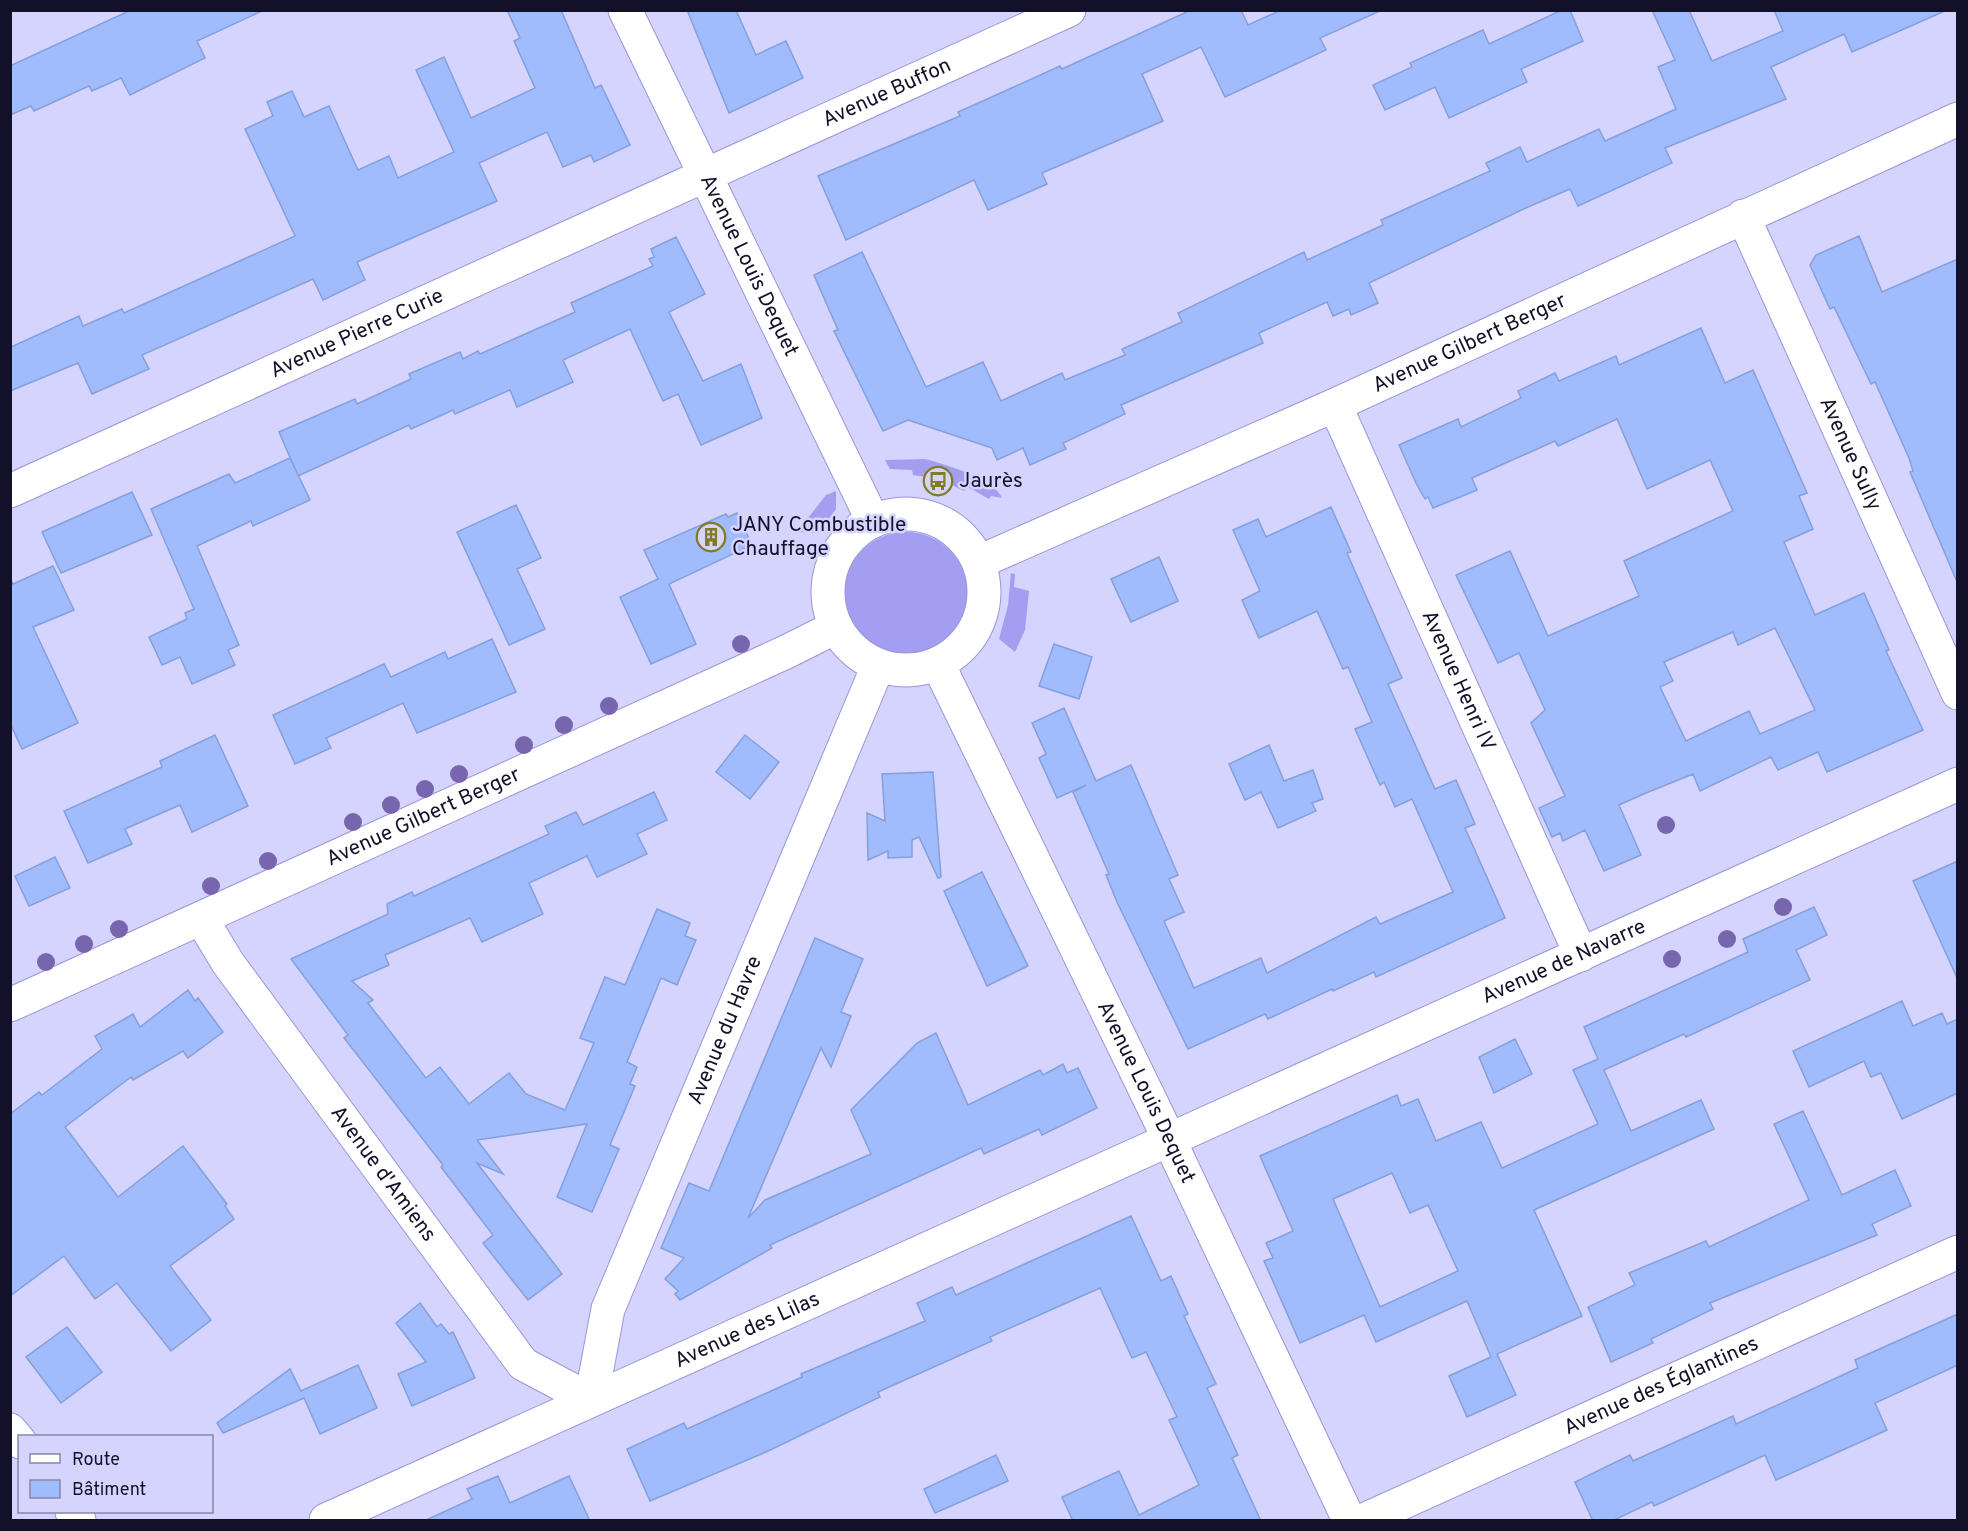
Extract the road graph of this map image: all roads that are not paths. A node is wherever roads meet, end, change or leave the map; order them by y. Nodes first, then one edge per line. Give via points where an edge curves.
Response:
1 (625, 10) edge
2 (1069, 10) edge
3 (1958, 119) edge
4 (704, 175) junction
5 (1743, 216) junction
6 (1335, 405) junction
7 (10, 491) edge
8 (873, 521) junction
9 (979, 562) junction
10 (836, 627) junction
11 (938, 664) junction
12 (878, 666) junction
13 (1958, 693) edge
14 (1958, 784) edge
15 (202, 920) junction
16 (1581, 955) junction
17 (10, 1005) edge
18 (1169, 1140) junction
19 (1958, 1252) edge
20 (591, 1400) junction
21 (326, 1521) edge
22 (1349, 1521) edge
23 (1364, 1521) edge

1 - 4 street, Avenue Louis Dequet
2 - 4 street, Avenue Buffon
3 - 5 street, Avenue Gilbert Berger
4 - 7 street, Avenue Pierre Curie
4 - 8 street, Avenue Louis Dequet
5 - 6 street, Avenue Gilbert Berger
5 - 13 street, Avenue Sully
6 - 9 street, Avenue Gilbert Berger
6 - 16 street, Avenue Henri IV
8 - 9 street via 899,514 924,516 946,525 965,541
8 - 10 street via 841,547 831,567 827,589 829,611
9 - 11 street via 984,585 983,609 974,632 959,651
10 - 12 street via 848,646
10 - 15 street, Avenue Gilbert Berger
11 - 12 street via 919,670
11 - 18 street, Avenue Louis Dequet
12 - 20 street, Avenue du Havre via 608,1309
14 - 16 street, Avenue de Navarre
15 - 17 street, Avenue Gilbert Berger
15 - 20 street, Avenue d'Amiens via 228,963 523,1364
16 - 18 street, Avenue de Navarre
18 - 20 street, Avenue des Lilas
18 - 22 street, Avenue Louis Dequet
19 - 23 street, Avenue des Églantines
20 - 21 street, Avenue des Lilas

